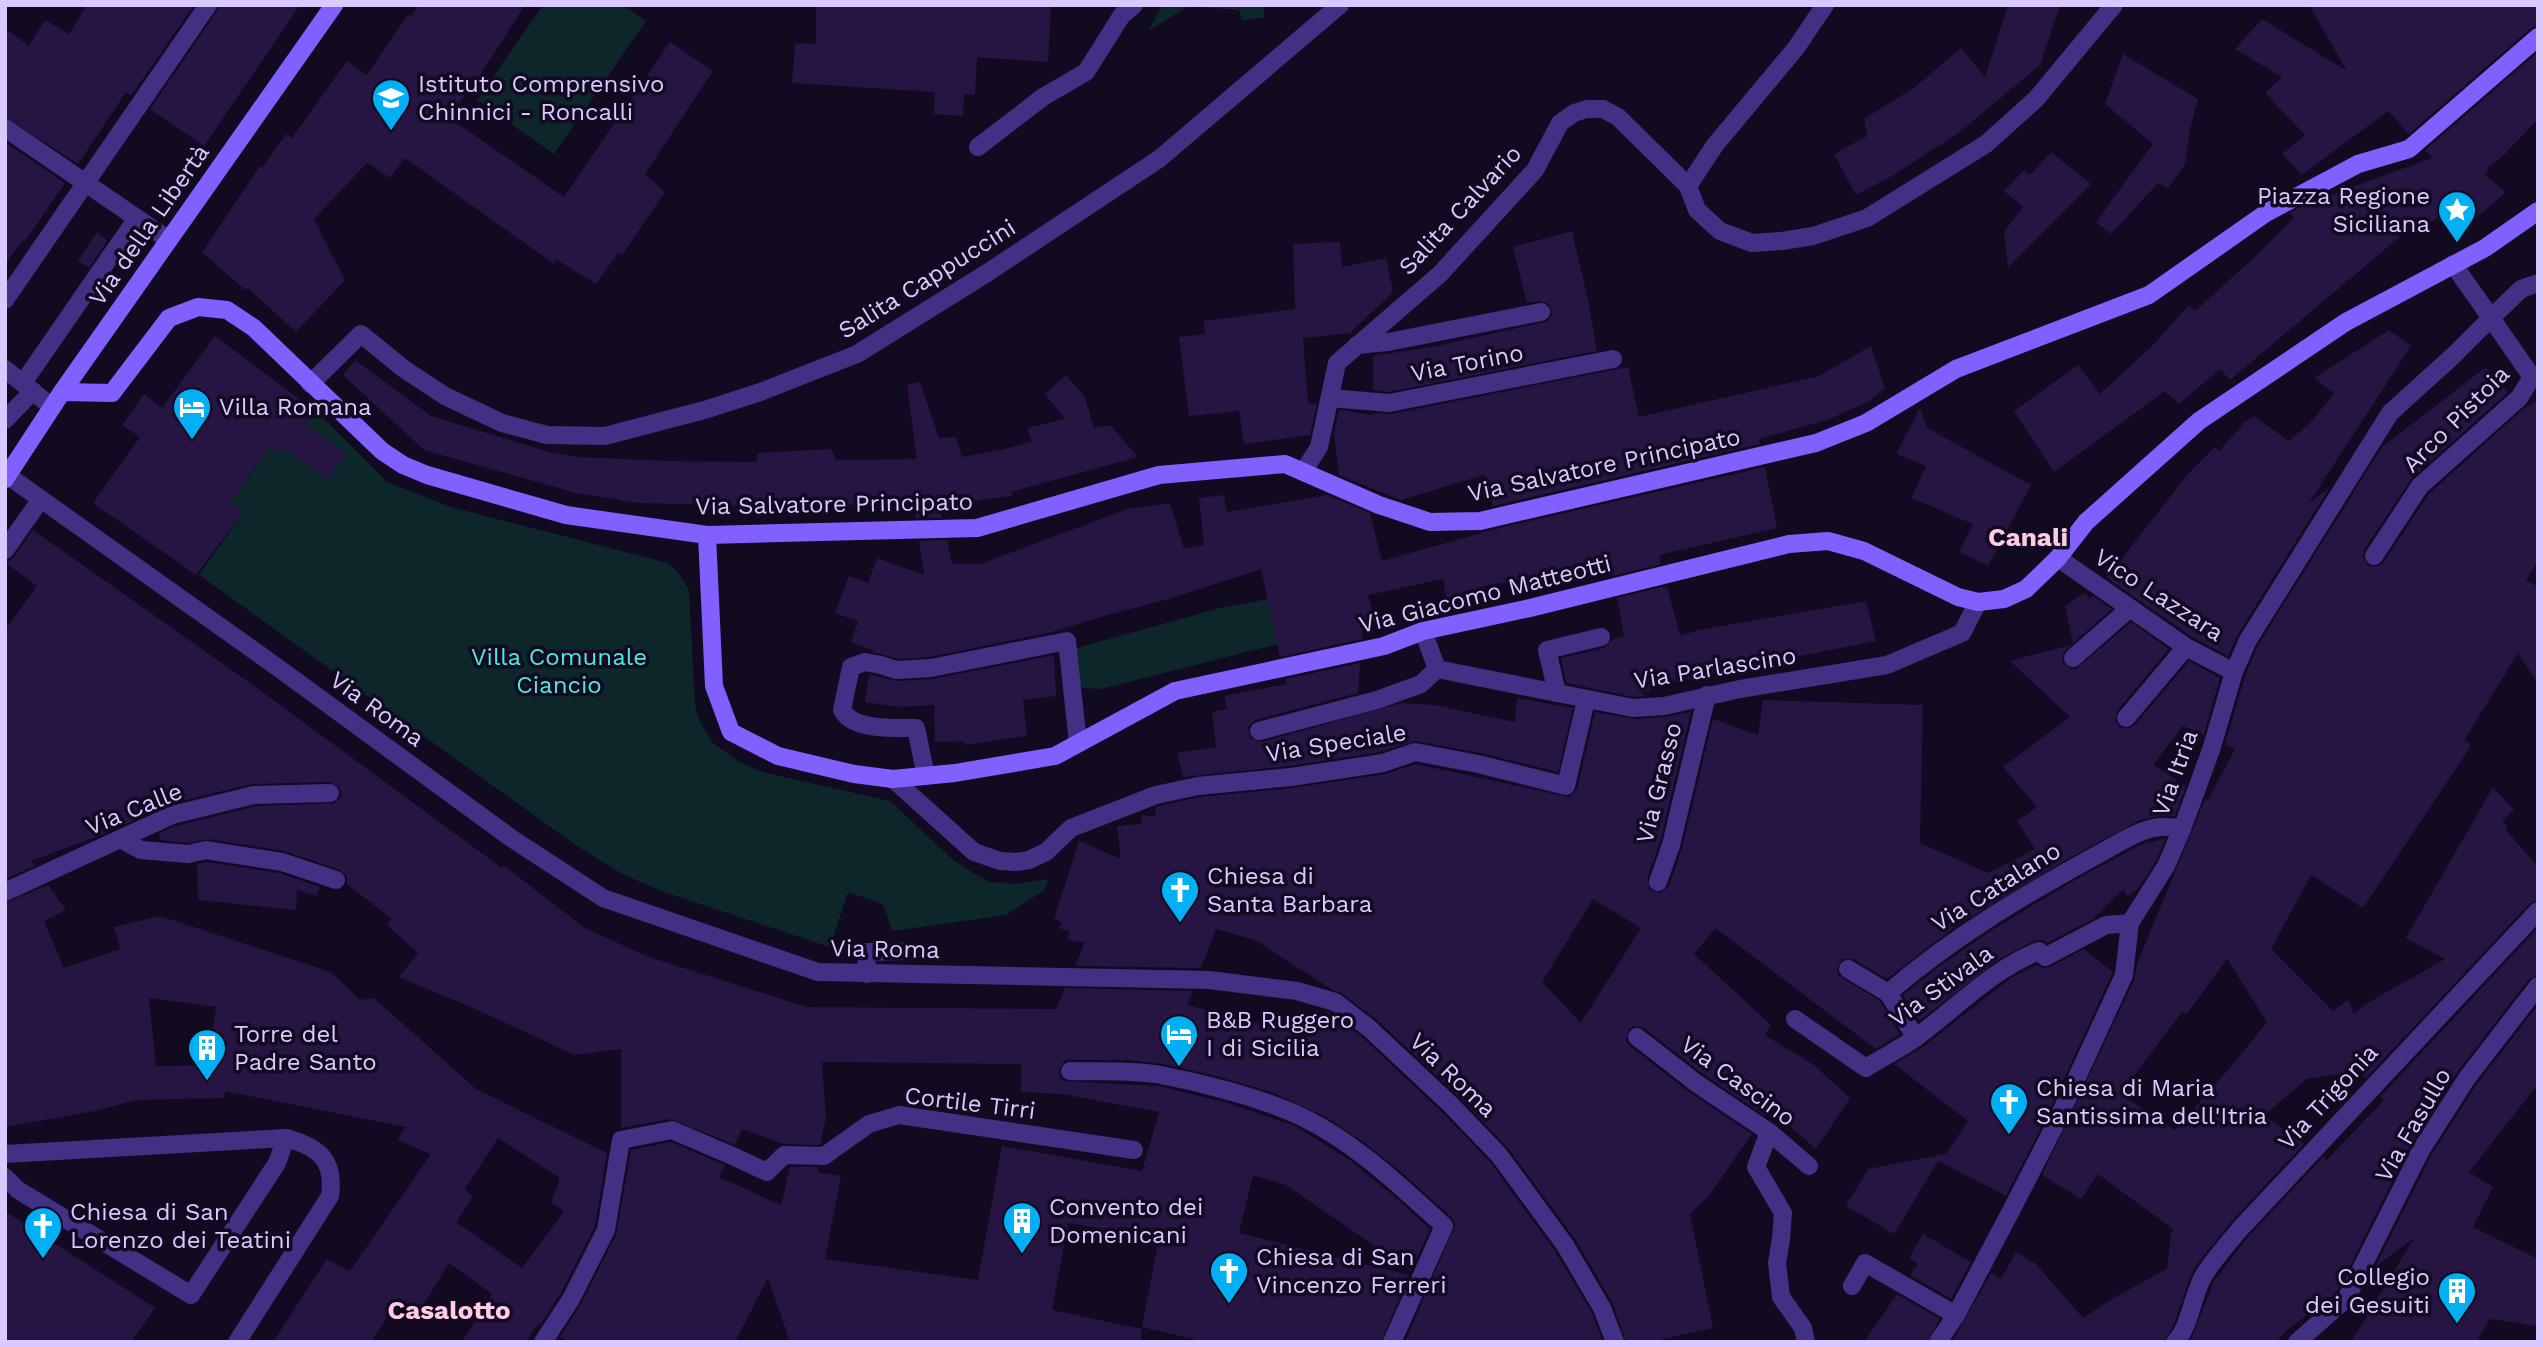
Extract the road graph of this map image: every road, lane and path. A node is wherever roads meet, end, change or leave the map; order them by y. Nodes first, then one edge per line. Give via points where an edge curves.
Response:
1 (208, 5) edge
2 (334, 5) edge
3 (1134, 5) edge
4 (1340, 5) edge
5 (1825, 5) edge
6 (2114, 5) edge
7 (2538, 37) edge
8 (5, 128) edge
9 (978, 147) dead end
10 (78, 178) junction
11 (1688, 186) junction
12 (2538, 211) edge
13 (137, 218) junction
14 (169, 240) junction
15 (2453, 264) junction
16 (2538, 284) edge
17 (5, 300) edge
18 (1541, 312) dead end
19 (2491, 318) junction
20 (1357, 345) junction
21 (1613, 359) dead end
22 (5, 369) edge
23 (310, 384) junction
24 (28, 387) junction
25 (1330, 398) junction
26 (57, 399) junction
27 (5, 420) edge
28 (1303, 472) junction
29 (6, 477) edge
30 (41, 499) junction
31 (708, 535) junction
32 (5, 550) edge
33 (2374, 556) dead end
34 (2058, 558) junction
35 (1978, 601) junction
36 (2130, 608) junction
37 (1423, 631) junction
38 (1601, 637) dead end
39 (2186, 647) junction
40 (2073, 658) dead end
41 (1437, 669) junction
42 (2234, 671) junction
43 (1557, 693) junction
44 (1706, 695) junction
45 (1586, 699) junction
46 (2126, 718) dead end
47 (1259, 731) dead end
48 (1078, 743) junction
49 (926, 776) junction
50 (893, 779) junction
51 (330, 793) dead end
52 (2182, 829) junction
53 (120, 839) junction
54 (336, 880) dead end
55 (1658, 881) dead end
56 (5, 892) edge
57 (2538, 911) edge
58 (2130, 923) junction
59 (909, 951) dead end
60 (1848, 969) dead end
61 (867, 974) junction
62 (2538, 986) edge
63 (1888, 993) junction
64 (1795, 1019) dead end
65 (1637, 1037) dead end
66 (1916, 1038) junction
67 (1070, 1071) dead end
68 (1769, 1132) junction
69 (286, 1138) junction
70 (1134, 1150) dead end
71 (5, 1154) edge
72 (1809, 1166) dead end
73 (5, 1177) edge
74 (1852, 1286) dead end
75 (1956, 1315) junction
76 (2179, 1339) edge
77 (237, 1342) edge
78 (543, 1342) edge
79 (1392, 1342) edge
80 (1615, 1342) edge
81 (1806, 1342) edge
82 (1938, 1342) edge
83 (2297, 1342) edge

1 - 10 street via 141,103
2 - 14 main road, Via della Libertà
3 - 9 street via 1122,15 1086,72 1043,97
4 - 23 street, Salita Cappuccini via 1158,159 1124,182 857,354 763,391 605,436 547,435 502,423 445,396 361,334
5 - 11 street
6 - 11 street, Salita Calvario via 2036,99 1986,144 1867,218 1813,236 1752,243 1720,231 1697,210
7 - 28 main road, Via Salvatore Principato via 2409,149 2358,164 2266,213 2149,295 1956,369 1866,423 1816,443 1480,521 1430,522
8 - 10 street
10 - 13 street
10 - 17 street
11 - 20 street, Salita Calvario via 1618,117 1603,109 1574,113 1560,123 1535,170 1440,274
12 - 15 main road
13 - 14 street
13 - 24 street
14 - 26 main road, Via della Libertà
15 - 19 street
15 - 34 main road, Via Giacomo Matteotti via 2362,313 2199,421 2085,522
16 - 19 street, Via Itria via 2521,289
18 - 20 street
19 - 33 street, Arco Pistoia via 2532,377 2519,398 2420,486
19 - 42 street, Via Itria via 2390,413 2248,640
20 - 25 street, Salita Calvario via 1337,363
21 - 25 street, Via Torino via 1389,403
22 - 24 street
23 - 26 main road, Via Salvatore Principato via 254,328 227,310 198,307 169,318 112,393
23 - 31 main road, Via Salvatore Principato via 382,451 427,475 566,515
24 - 26 street
24 - 27 street
25 - 28 street, Salita Calvario via 1320,447
26 - 29 main road, Via della Libertà
28 - 31 main road, Via Salvatore Principato via 1285,464 1159,475 977,528
29 - 30 street, Via Roma
30 - 32 street
30 - 61 street, Via Roma via 511,838 603,898 818,972
31 - 50 main road, Via Giacomo Matteotti via 714,686 731,732 778,756
34 - 35 main road, Via Giacomo Matteotti via 2026,589 2004,599
34 - 36 street, Vico Lazzara
35 - 37 main road, Via Giacomo Matteotti via 1958,597 1864,551 1828,541 1789,544
35 - 44 street, Via Parlascino via 1962,633 1887,665
36 - 39 street, Vico Lazzara
36 - 40 street
37 - 41 street
37 - 48 main road, Via Giacomo Matteotti via 1384,646 1175,691
38 - 43 street via 1547,650
39 - 42 street, Vico Lazzara
39 - 46 street
41 - 43 street, Via Parlascino
41 - 47 street via 1421,684 1377,700
42 - 52 street, Via Itria
43 - 45 street, Via Parlascino
44 - 45 street, Via Parlascino via 1633,708
44 - 55 street, Via Grasso via 1671,845
45 - 50 street, Via Speciale via 1566,786 1415,752 1383,763 1156,796 1071,828 1046,852 1030,860 1000,861 974,852
48 - 49 main road, Via Giacomo Matteotti via 1055,756
48 - 49 street via 1067,642 932,668 896,670 865,662 851,667 842,710 850,719 876,727 916,728
49 - 50 main road, Via Giacomo Matteotti
51 - 53 street, Via Calle via 254,795 172,815
52 - 58 street, Via Itria via 2166,866
52 - 63 street, Via Catalano via 2160,827 2133,836 2049,881 1976,924
53 - 54 street via 141,850 206,850 282,862
53 - 56 street, Via Calle
57 - 76 street, Via Trigonia via 2239,1230 2203,1276
58 - 66 street, Via Stivala via 2106,925 2045,957 2039,951 2025,956
58 - 75 street, Via Itria via 2124,975 2050,1135
59 - 61 street via 866,952
60 - 63 street
61 - 80 street, Via Roma via 1209,980 1335,1002 1369,1028 1499,1155 1565,1245 1602,1308
62 - 83 street, Via Fasullo via 2467,1079 2421,1150 2346,1299
63 - 66 street
64 - 66 street, Via Stivala via 1866,1068
65 - 68 street, Via Cascino
67 - 79 street via 1159,1075 1261,1102 1328,1132 1384,1171 1444,1226
68 - 72 street, Via Cascino
68 - 81 street via 1756,1167 1783,1213 1777,1263 1781,1297 1803,1328
69 - 71 street
69 - 73 street via 276,1163 191,1295 18,1190
69 - 77 street via 314,1149 326,1161 332,1179 330,1196
70 - 78 street, Cortile Tirri via 899,1115 869,1124 824,1156 783,1155 767,1172 672,1130 621,1140 606,1230
74 - 75 street via 1865,1263
75 - 82 street, Via Itria

